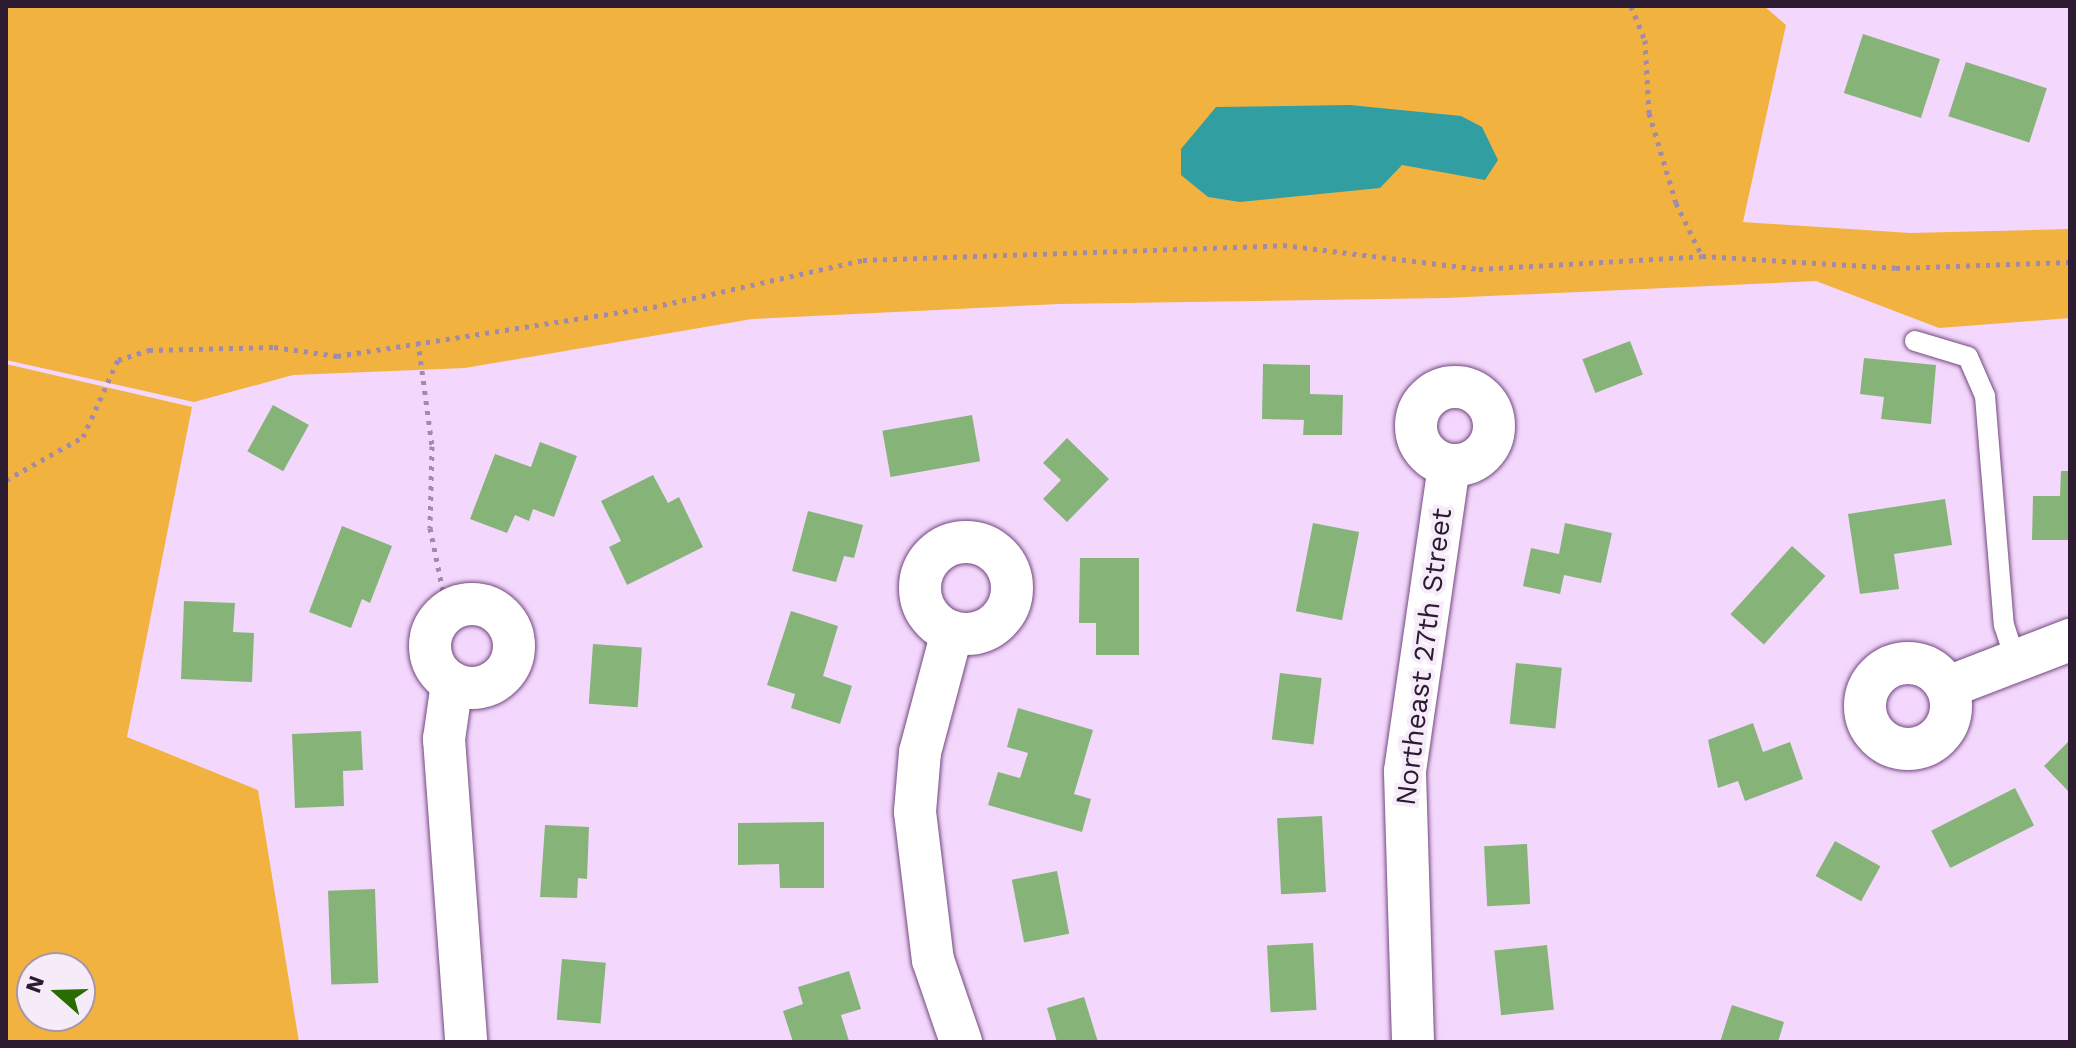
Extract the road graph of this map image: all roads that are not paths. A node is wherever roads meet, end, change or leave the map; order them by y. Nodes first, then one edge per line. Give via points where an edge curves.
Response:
1 (1915, 341) dead end
2 (1449, 465) dead end
3 (952, 632) dead end
4 (2070, 640) edge
5 (2014, 656) junction
6 (452, 683) junction
7 (1948, 687) dead end
8 (466, 1042) edge
9 (961, 1042) edge
10 (1413, 1042) edge

1 - 5 lane via 1968,357 1985,396 2004,625
2 - 10 street, Northeast 27th Street via 1405,771
3 - 9 street via 920,752 915,812 933,960
4 - 5 street
5 - 7 street
6 - 6 street via 479,687 503,675 513,636 487,606 447,611 429,648
6 - 8 street via 444,739

